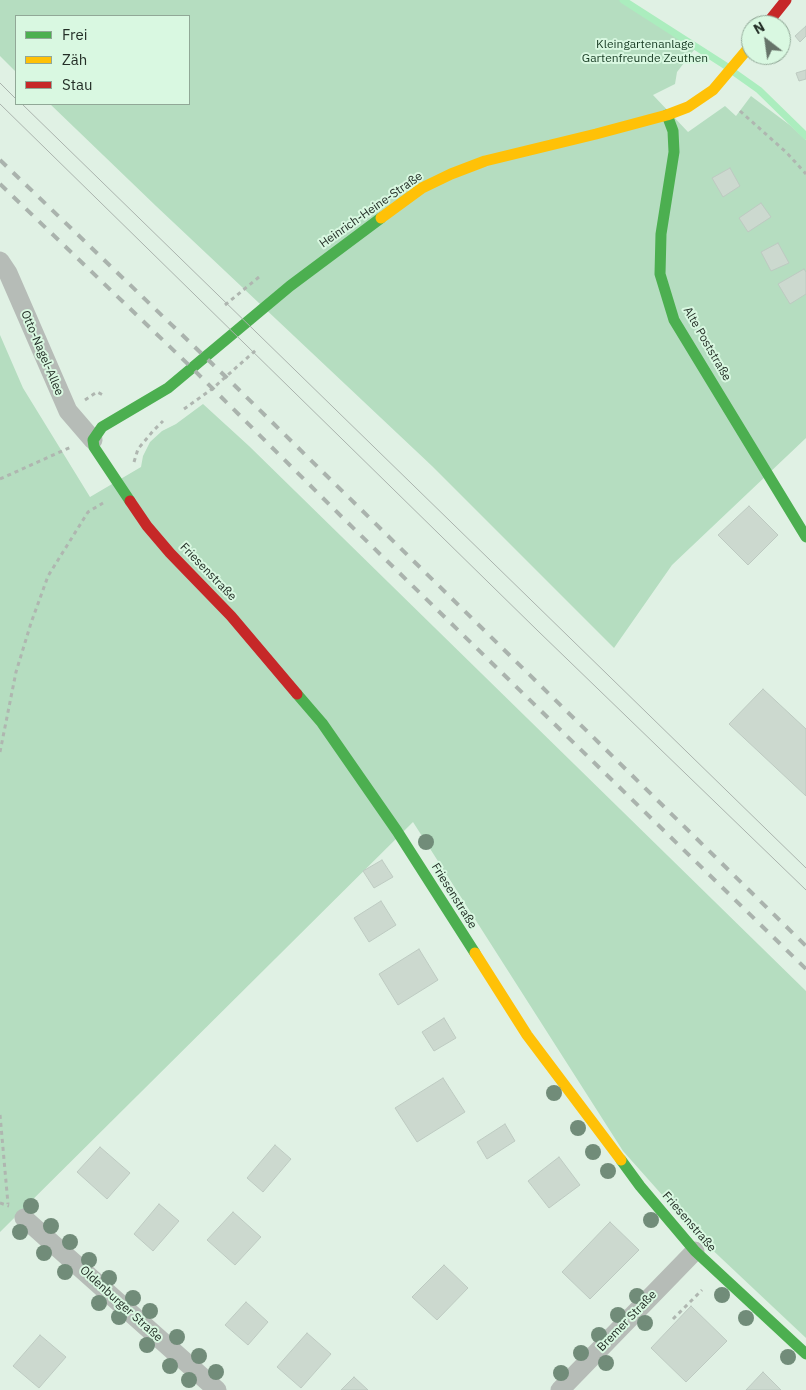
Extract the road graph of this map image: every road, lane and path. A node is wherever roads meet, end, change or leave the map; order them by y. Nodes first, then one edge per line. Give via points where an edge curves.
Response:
1 (786, 0) edge
2 (774, 15) edge
3 (741, 57) edge
4 (740, 111) dead end
5 (667, 115) junction
6 (806, 174) edge
7 (0, 261) edge
8 (260, 346) dead end
9 (179, 412) dead end
10 (166, 419) dead end
11 (93, 440) junction
12 (67, 448) dead end
13 (134, 464) dead end
14 (0, 479) edge
15 (104, 503) dead end
16 (806, 537) edge
17 (0, 752) edge
18 (0, 1115) edge
19 (8, 1206) dead end
20 (24, 1218) dead end
21 (695, 1251) junction
22 (704, 1288) dead end
23 (673, 1319) dead end
24 (806, 1354) edge
25 (217, 1390) edge
26 (560, 1390) edge

1 - 2 street
3 - 5 street, Heinrich-Heine-Straße via 713,90 688,107
4 - 6 path via 788,153
5 - 11 street, Heinrich-Heine-Straße via 485,161 422,188 290,286 168,388 102,427
5 - 16 street, Alte Poststraße via 673,131 674,152 661,234 660,274 674,320
7 - 11 street, Otto-Nagel-Allee via 68,411
8 - 9 path via 212,389
10 - 13 path via 138,449
11 - 21 street, Friesenstraße via 94,447 147,526 231,616 322,723 397,831 527,1035 640,1186
12 - 14 path
15 - 17 path via 88,512 48,576 16,672
18 - 19 path
20 - 25 street, Oldenburger Straße
21 - 24 street, Friesenstraße
21 - 26 street, Bremer Straße
22 - 23 path

